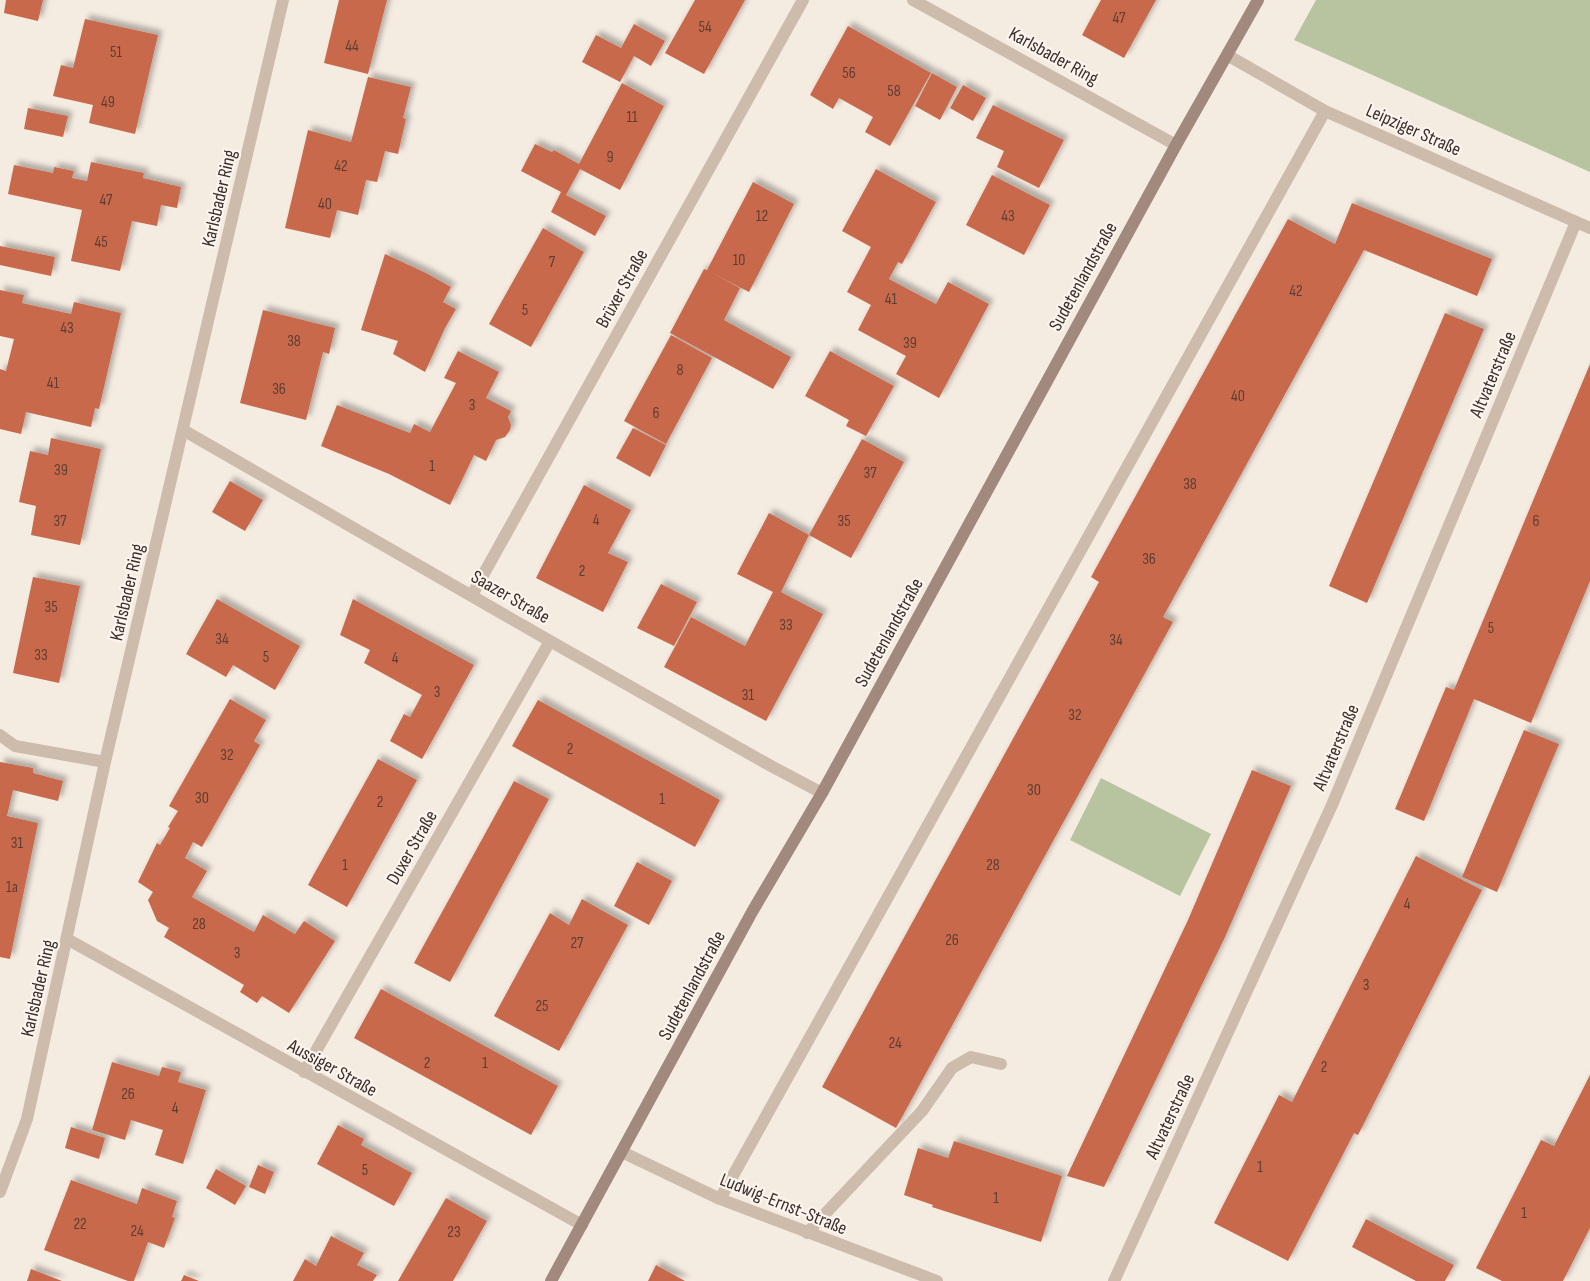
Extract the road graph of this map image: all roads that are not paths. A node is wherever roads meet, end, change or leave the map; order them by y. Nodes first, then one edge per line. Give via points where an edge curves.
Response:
1 (283, 0) edge
2 (803, 0) edge
3 (913, 0) edge
4 (1258, 0) edge
5 (1227, 55) junction
6 (1326, 111) junction
7 (1176, 145) junction
8 (1576, 222) junction
9 (1590, 228) edge
10 (183, 430) junction
11 (472, 595) junction
12 (550, 641) junction
13 (0, 735) edge
14 (105, 762) junction
15 (822, 793) junction
16 (67, 940) junction
17 (1001, 1064) dead end
18 (304, 1072) junction
19 (622, 1152) junction
20 (0, 1192) edge
21 (720, 1199) junction
22 (582, 1224) junction
23 (807, 1233) junction
24 (551, 1281) edge
25 (937, 1281) edge
26 (1114, 1281) edge

1 - 10 street, Karlsbader Ring
2 - 11 street, Brüxer Straße
3 - 7 street, Karlsbader Ring
4 - 5 street, Sudetenlandstraße
5 - 6 street, Leipziger Straße
5 - 7 street, Sudetenlandstraße
6 - 8 street, Leipziger Straße
6 - 21 street
7 - 15 street, Sudetenlandstraße
8 - 9 street, Leipziger Straße
8 - 26 street, Altvaterstraße via 1332,805
10 - 11 street, Saazer Straße
10 - 14 street, Karlsbader Ring
11 - 12 street, Saazer Straße
12 - 15 street, Saazer Straße
12 - 18 street, Duxer Straße
13 - 14 street via 15,746
14 - 16 street, Karlsbader Ring
15 - 19 street, Sudetenlandstraße via 752,912
16 - 18 street, Aussiger Straße
16 - 20 street, Karlsbader Ring via 27,1118
17 - 23 street via 971,1057 952,1068 922,1111
18 - 22 street, Aussiger Straße
19 - 21 street, Ludwig-Ernst-Straße
19 - 22 street, Sudetenlandstraße
21 - 23 street, Ludwig-Ernst-Straße
22 - 24 street, Sudetenlandstraße
23 - 25 street, Ludwig-Ernst-Straße

